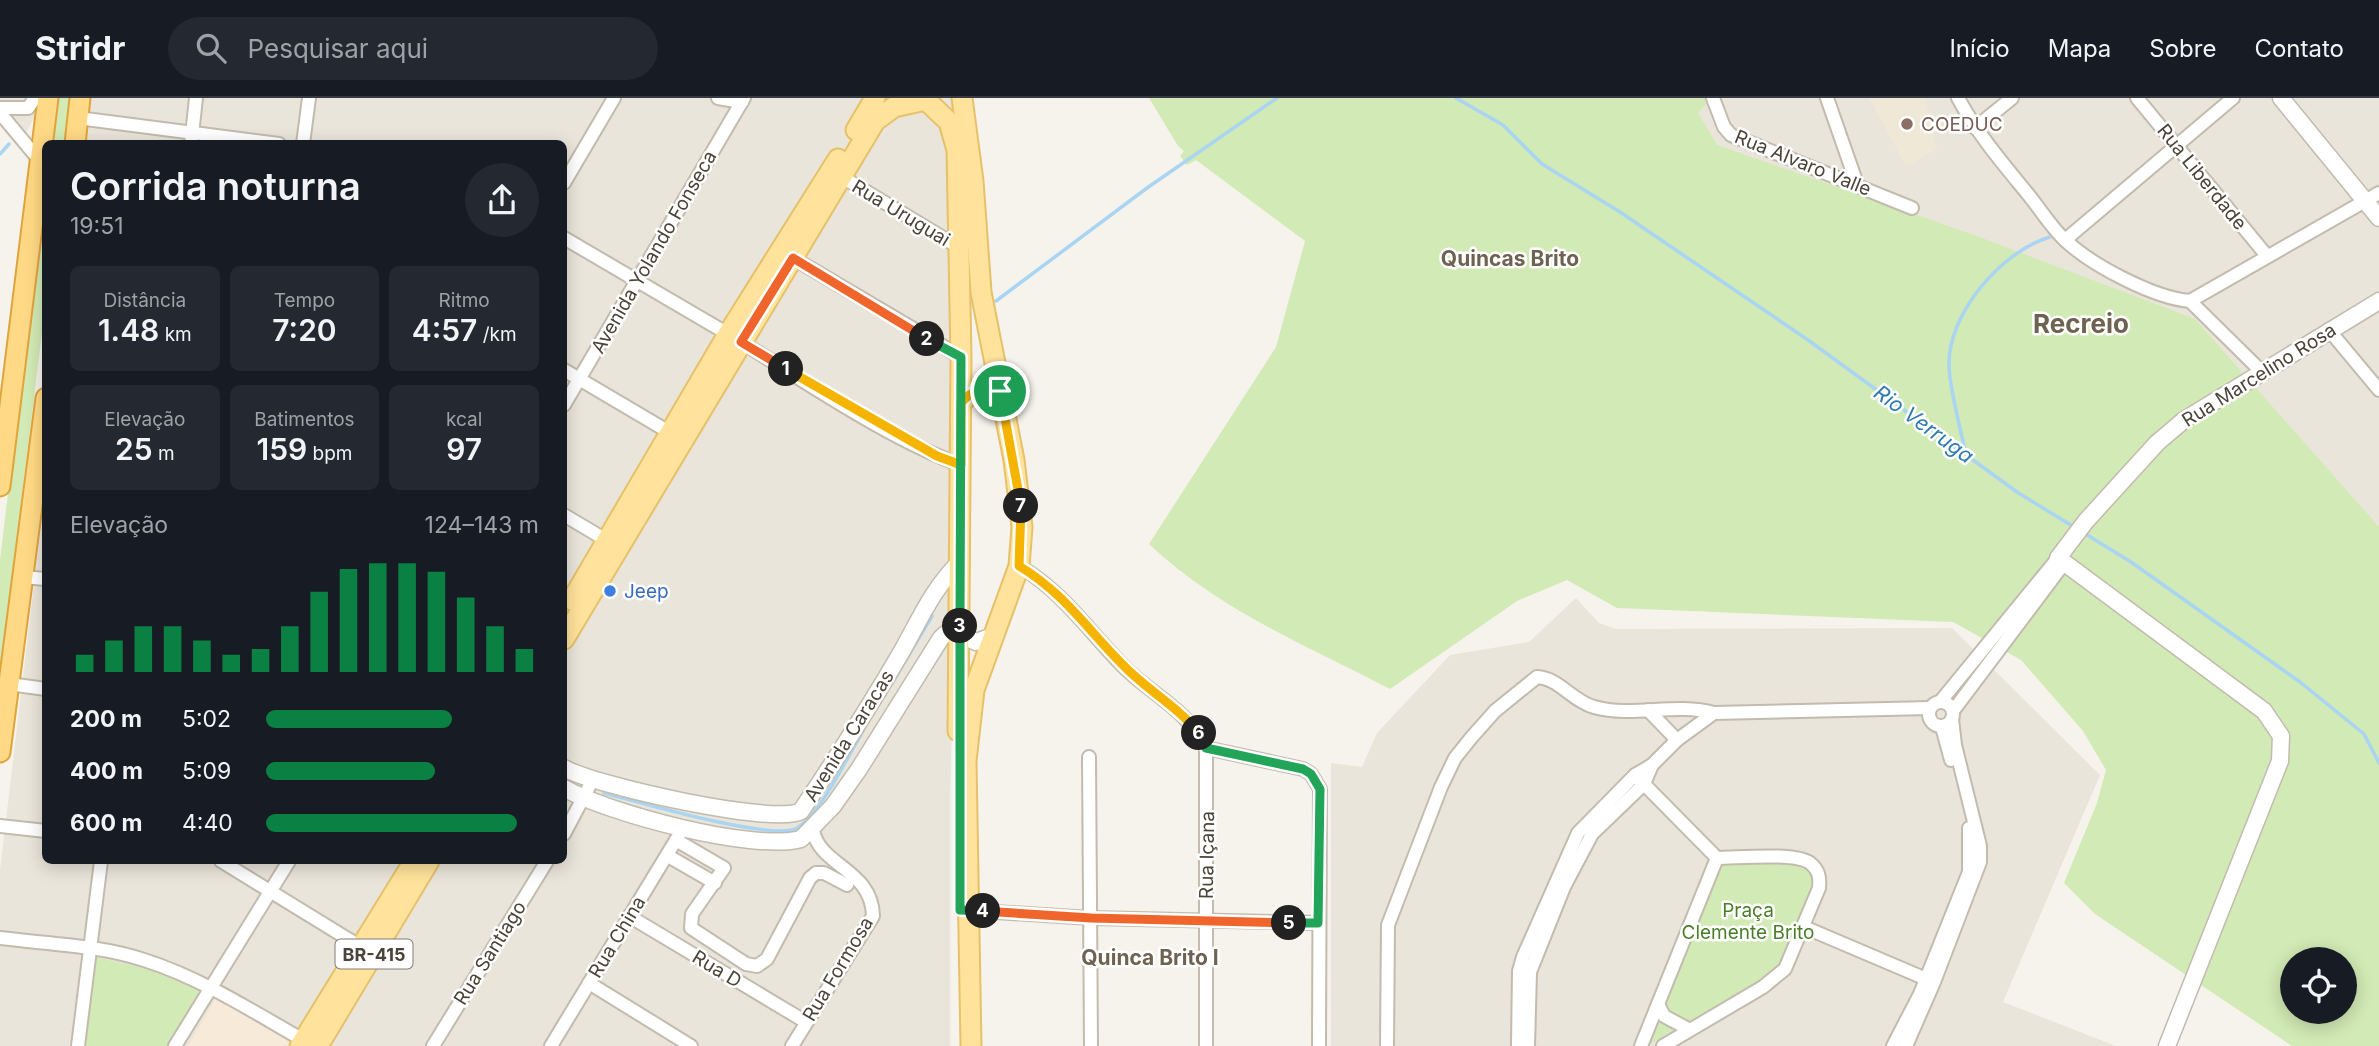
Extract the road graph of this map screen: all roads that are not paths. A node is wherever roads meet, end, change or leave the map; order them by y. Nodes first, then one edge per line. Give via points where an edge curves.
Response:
1 (35, 98) edge
2 (48, 98) edge
3 (80, 98) edge
4 (196, 98) edge
5 (309, 98) edge
6 (614, 98) edge
7 (718, 98) edge
8 (875, 98) edge
9 (962, 98) edge
10 (1713, 98) edge
11 (1827, 98) edge
12 (1958, 98) edge
13 (2012, 98) edge
14 (2137, 98) edge
15 (2233, 98) edge
16 (2281, 98) edge
17 (743, 100) edge
18 (926, 100) edge
19 (0, 107) edge
20 (0, 113) edge
21 (78, 118) junction
22 (1975, 128) junction
23 (191, 137) edge
24 (43, 140) edge
25 (75, 140) edge
26 (229, 140) edge
27 (304, 140) edge
28 (42, 145) edge
29 (2178, 147) junction
30 (40, 161) junction
31 (842, 177) junction
32 (567, 178) edge
33 (1857, 184) junction
34 (2372, 196) edge
35 (1912, 208) dead end
36 (2379, 218) edge
37 (567, 240) edge
38 (2065, 240) junction
39 (960, 248) junction
40 (2267, 256) junction
41 (793, 258) junction
42 (636, 279) junction
43 (2190, 301) junction
44 (2379, 301) edge
45 (2329, 330) junction
46 (734, 338) junction
47 (961, 357) junction
48 (2261, 371) junction
49 (567, 372) edge
50 (579, 380) junction
51 (2379, 390) edge
52 (1000, 391) junction
53 (567, 400) edge
54 (961, 403) junction
55 (42, 428) edge
56 (669, 432) junction
57 (961, 465) junction
58 (0, 485) edge
59 (567, 517) edge
60 (606, 540) junction
61 (2065, 554) junction
62 (960, 562) junction
63 (1019, 566) junction
64 (22, 577) junction
65 (42, 579) edge
66 (567, 610) edge
67 (960, 630) junction
68 (567, 634) edge
69 (993, 636) junction
70 (9, 684) junction
71 (42, 688) edge
72 (1935, 705) junction
73 (1648, 710) junction
74 (1714, 713) junction
75 (1949, 719) junction
76 (1678, 740) junction
77 (1206, 748) junction
78 (0, 752) edge
79 (1089, 757) dead end
80 (567, 769) edge
81 (1639, 779) junction
82 (592, 781) junction
83 (567, 790) edge
84 (582, 799) junction
85 (0, 826) edge
86 (567, 828) edge
87 (813, 830) junction
88 (42, 831) edge
89 (679, 834) junction
90 (668, 856) junction
91 (1717, 858) junction
92 (101, 864) edge
93 (226, 864) edge
94 (287, 864) edge
95 (412, 864) edge
96 (427, 864) edge
97 (545, 864) edge
98 (715, 883) junction
99 (847, 885) dead end
100 (270, 893) junction
101 (964, 910) junction
102 (629, 916) junction
103 (1091, 918) junction
104 (1206, 920) junction
105 (1318, 923) junction
106 (1804, 927) junction
107 (0, 939) edge
108 (362, 947) junction
109 (90, 949) junction
110 (1930, 980) junction
111 (589, 983) junction
112 (211, 988) junction
113 (1658, 1004) junction
114 (806, 1022) junction
115 (1690, 1030) junction
116 (307, 1044) edge
117 (78, 1046) edge
118 (176, 1046) edge
119 (433, 1046) edge
120 (551, 1046) edge
121 (691, 1046) edge
122 (792, 1046) edge
123 (961, 1046) edge
124 (971, 1046) edge
125 (1091, 1046) edge
126 (1206, 1046) edge
127 (1319, 1046) edge
128 (1387, 1046) edge
129 (1518, 1046) edge
130 (1528, 1046) edge
131 (1641, 1046) edge
132 (1663, 1046) edge
133 (1893, 1046) edge
134 (1906, 1046) edge
135 (2167, 1046) edge

1 - 19 street via 28,108
2 - 24 highway
3 - 21 highway
4 - 23 street
5 - 27 street
6 - 32 street
7 - 17 street
8 - 46 main road
9 - 52 main road via 981,292
10 - 33 street, Rua Alvaro Valle via 1731,135
11 - 33 street
12 - 22 street
13 - 22 street
14 - 29 street, Rua Liberdade
15 - 29 street
16 - 34 street
17 - 42 street, Avenida Yolando Fonseca
18 - 31 main road via 894,107 875,121
18 - 39 main road via 949,122 957,150
20 - 30 street
21 - 23 street
21 - 25 highway
22 - 38 street
23 - 26 street
28 - 30 highway
29 - 38 street
29 - 40 street, Rua Liberdade
30 - 58 highway
31 - 39 street, Rua Uruguai
31 - 41 main road
33 - 35 street, Rua Alvaro Valle
34 - 36 street
34 - 40 street
37 - 42 street
38 - 43 street via 2147,288
39 - 47 main road
40 - 43 street
41 - 46 main road
41 - 47 street
42 - 46 street
42 - 50 street, Avenida Yolando Fonseca
43 - 48 street
44 - 45 street, Rua Marcelino Rosa
45 - 48 street, Rua Marcelino Rosa
45 - 51 street
46 - 56 main road
46 - 57 street via 845,405
46 - 68 main road
47 - 54 main road
48 - 61 street, Rua Marcelino Rosa via 2184,420 2157,443 2086,521
49 - 50 street
50 - 53 street, Avenida Yolando Fonseca
50 - 56 street
52 - 54 main road via 976,391
52 - 63 main road via 1021,508
54 - 57 main road
55 - 64 highway
56 - 60 main road
57 - 62 main road
59 - 60 street
60 - 66 main road
61 - 72 street, Rua Marcelino Rosa
61 - 75 street, Rua Marcelino Rosa
61 - 135 street via 2264,711 2281,736 2280,761
62 - 67 main road
62 - 82 street, Avenida Caracas via 941,581 801,811 787,816 758,815
63 - 69 main road
63 - 77 street via 1059,594 1121,664 1184,715
64 - 65 street
64 - 70 highway
67 - 69 street via 976,642
67 - 87 street, Avenida Caracas via 941,638 859,769
67 - 101 main road
69 - 101 main road via 974,690 969,723
70 - 71 street
70 - 78 highway
72 - 74 street
72 - 75 street via 1948,704
72 - 75 street via 1931,721
73 - 74 street via 1693,708
73 - 76 street
73 - 128 street via 1592,707 1553,681 1537,677 1495,711 1455,758 1392,910 1385,939
74 - 76 street
75 - 110 street via 1971,858
76 - 81 street
77 - 104 street, Rua Içana
77 - 105 street via 1311,774 1320,789
79 - 103 street
80 - 82 street, Avenida Caracas
81 - 91 street
81 - 129 street via 1578,833 1519,971
81 - 130 street via 1592,834 1564,887 1530,972
82 - 84 street
83 - 84 street, Avenida Caracas
84 - 86 street
84 - 89 street, Avenida Caracas
85 - 88 street
87 - 89 street, Avenida Caracas via 790,842
87 - 114 street, Rua Formosa via 815,842 868,891 873,916
89 - 90 street, Rua China
89 - 98 street via 724,868
90 - 98 street
90 - 102 street, Rua China
91 - 106 street via 1787,858 1810,863 1820,877 1819,888
91 - 113 street
92 - 109 street
93 - 100 street
94 - 100 street
95 - 108 main road
96 - 116 main road, BR-415
97 - 119 street, Rua Santiago
98 - 99 street via 692,914 691,928 746,964 757,965 767,959 810,878 824,873
100 - 108 street
100 - 112 street
101 - 103 street
101 - 123 main road
101 - 124 main road
102 - 111 street, Rua China
102 - 114 street, Rua D
103 - 104 street
103 - 125 street
104 - 105 street
104 - 126 street, Rua Içana
105 - 127 street
106 - 110 street
106 - 115 street via 1785,969 1773,981
107 - 109 street
108 - 116 main road
109 - 112 street via 144,959
109 - 117 street
110 - 133 street
110 - 134 street
111 - 120 street, Rua China
111 - 121 street
112 - 116 street
112 - 118 street
113 - 115 street via 1664,1016
113 - 131 street
114 - 122 street, Rua Formosa
115 - 132 street

